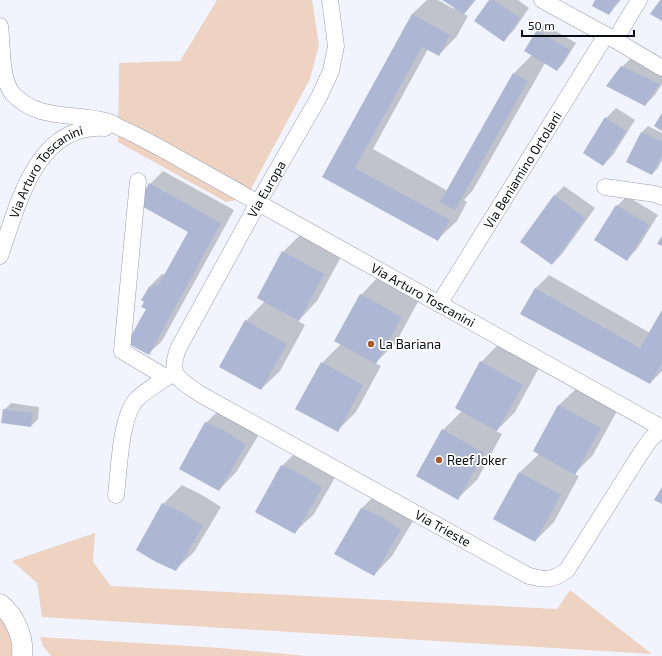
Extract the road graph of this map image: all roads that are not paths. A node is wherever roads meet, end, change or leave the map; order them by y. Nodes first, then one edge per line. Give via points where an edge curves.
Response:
1 (330, 0) edge
2 (542, 0) edge
3 (639, 0) edge
4 (0, 26) edge
5 (611, 38) junction
6 (662, 68) edge
7 (122, 129) junction
8 (138, 181) dead end
9 (605, 187) dead end
10 (662, 197) edge
11 (258, 203) junction
12 (0, 256) edge
13 (439, 304) junction
14 (171, 375) junction
15 (662, 428) edge
16 (116, 495) dead end
17 (0, 604) edge
18 (23, 655) edge

1 - 11 street, Via Europa via 336,46 332,72
2 - 5 street
3 - 5 street, Via Beniamino Ortolani
4 - 7 street, Via Arturo Toscanini via 2,77 13,94 36,110 109,122
5 - 6 street
5 - 13 street, Via Beniamino Ortolani
7 - 11 street, Via Arturo Toscanini via 176,156
7 - 12 street, Via Arturo Toscanini via 83,129 69,133 50,149 30,176
8 - 14 street, Via Trieste via 122,351
9 - 10 street
11 - 13 street, Via Arturo Toscanini
11 - 14 street, Via Europa via 179,347
13 - 15 street, Via Arturo Toscanini
14 - 15 street, Via Trieste via 200,394 529,576 543,579 556,578 567,570 639,456
14 - 16 street via 136,400 129,414 122,440
17 - 18 main road via 18,628

